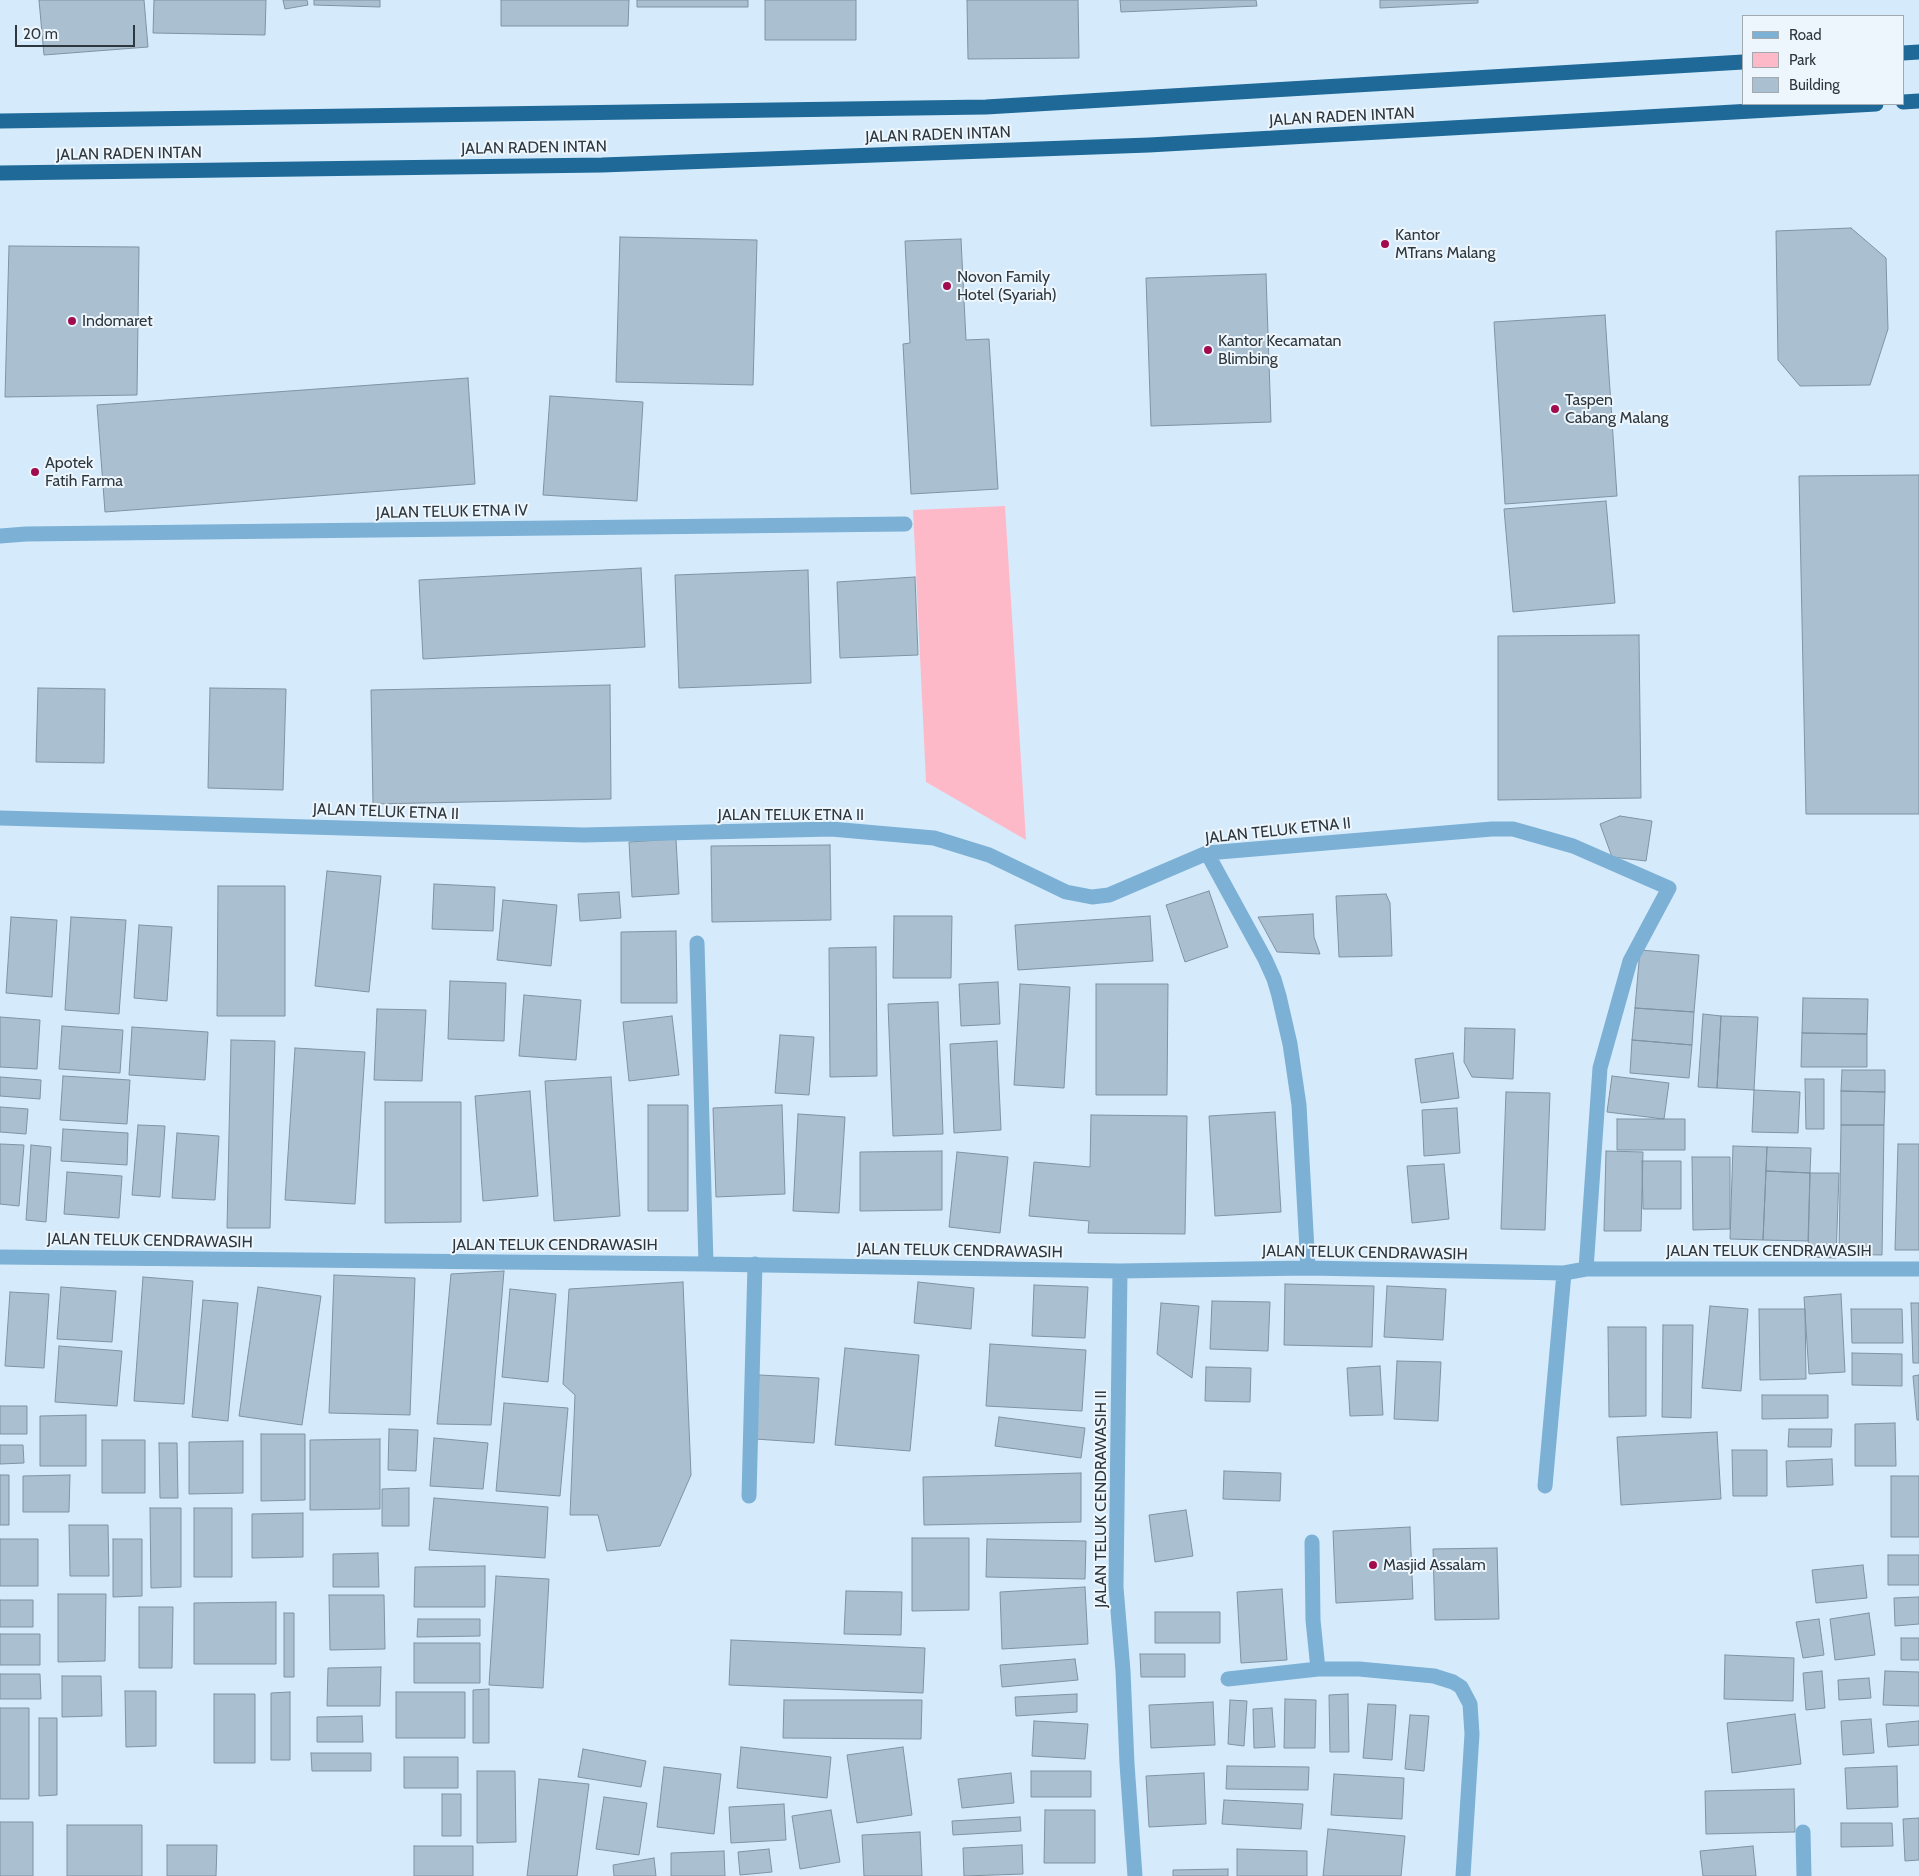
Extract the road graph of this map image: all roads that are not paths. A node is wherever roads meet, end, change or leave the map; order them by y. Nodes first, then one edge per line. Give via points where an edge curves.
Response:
1 (1904, 52) edge
2 (1919, 52) edge
3 (1742, 62) edge
4 (1904, 102) edge
5 (1919, 102) edge
6 (1858, 105) edge
7 (0, 121) edge
8 (0, 173) edge
9 (905, 524) dead end
10 (0, 536) edge
11 (0, 818) edge
12 (1207, 853) junction
13 (697, 943) dead end
14 (0, 1257) edge
15 (706, 1264) junction
16 (755, 1264) junction
17 (1308, 1268) junction
18 (1586, 1269) junction
19 (1919, 1269) edge
20 (1120, 1271) junction
21 (1564, 1273) junction
22 (1545, 1486) dead end
23 (749, 1496) dead end
24 (1312, 1542) dead end
25 (1318, 1669) junction
26 (1228, 1678) dead end
27 (1803, 1832) dead end
28 (1135, 1876) edge
29 (1463, 1876) edge
30 (1804, 1876) edge

1 - 2 highway
3 - 7 highway, JALAN RADEN INTAN via 986,107
4 - 5 highway
6 - 8 highway, JALAN RADEN INTAN via 1109,147 602,165
9 - 10 street, JALAN TELUK ETNA IV
11 - 12 street, JALAN TELUK ETNA II via 584,835 831,829 934,838 989,855 1066,892 1092,897 1109,895
12 - 17 street via 1266,959 1279,996 1299,1105
12 - 18 street, JALAN TELUK ETNA II via 1513,829 1573,846 1669,888 1630,961 1600,1068
13 - 15 street
14 - 15 street, JALAN TELUK CENDRAWASIH
15 - 16 street, JALAN TELUK CENDRAWASIH
16 - 20 street, JALAN TELUK CENDRAWASIH
16 - 23 street
17 - 20 street, JALAN TELUK CENDRAWASIH
17 - 21 street, JALAN TELUK CENDRAWASIH
18 - 19 street, JALAN TELUK CENDRAWASIH
18 - 21 street, JALAN TELUK CENDRAWASIH
20 - 28 street, JALAN TELUK CENDRAWASIH II via 1116,1586
21 - 22 street
24 - 25 street via 1313,1620
25 - 26 street
25 - 29 street via 1434,1676 1463,1689 1470,1704 1472,1734
27 - 30 street

